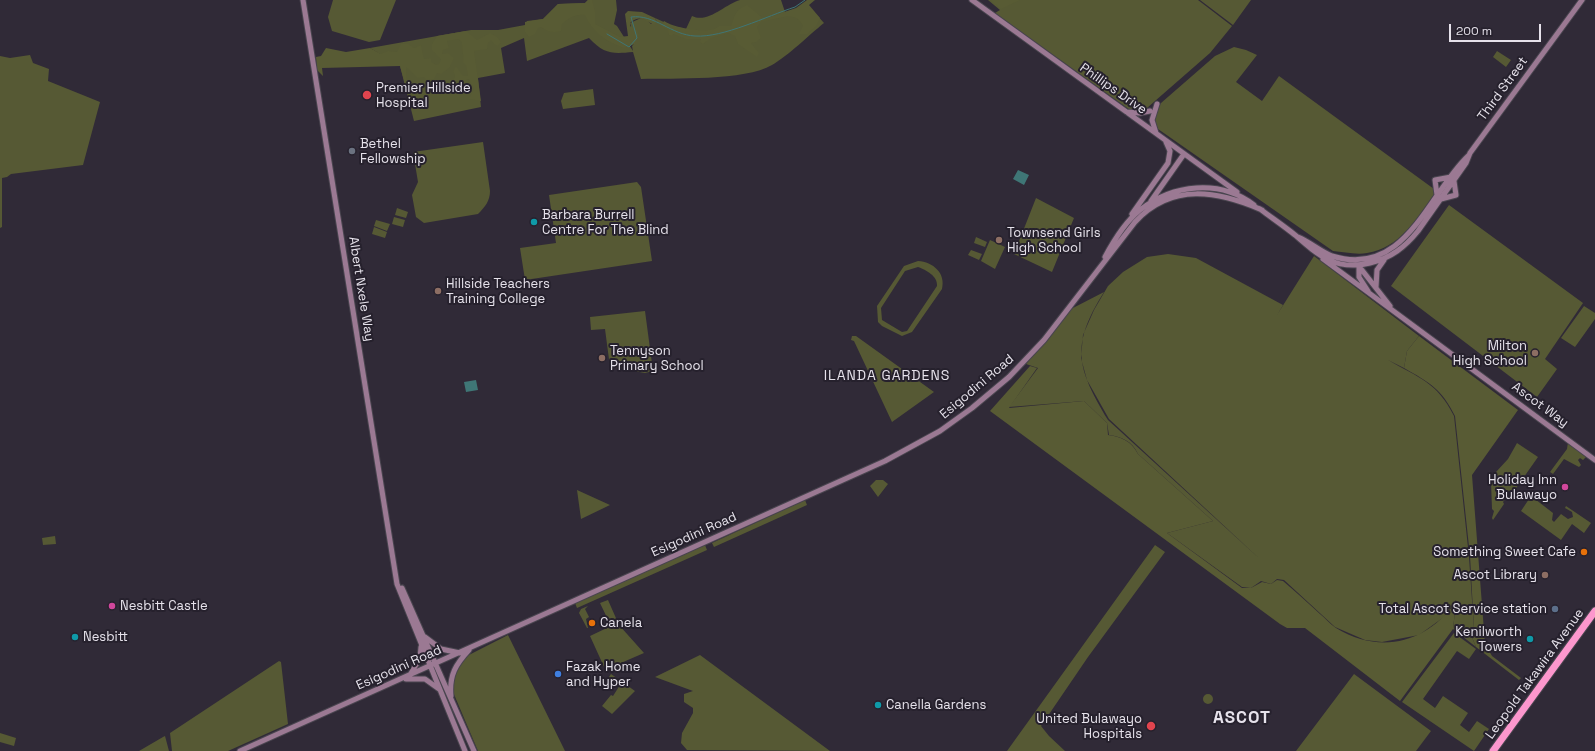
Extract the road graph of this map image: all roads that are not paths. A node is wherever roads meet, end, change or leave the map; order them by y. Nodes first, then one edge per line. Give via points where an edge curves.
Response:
1 (303, 0) edge
2 (972, 0) edge
3 (1582, 0) edge
4 (1157, 104) dead end
5 (1150, 111) dead end
6 (1126, 112) junction
7 (1157, 134) junction
8 (1165, 140) junction
9 (1184, 154) junction
10 (1452, 178) junction
11 (1446, 188) joint
12 (1241, 195) junction
13 (1439, 197) junction
14 (1148, 204) junction
15 (1262, 210) junction
16 (1141, 216) junction
17 (1295, 235) junction
18 (1116, 238) junction
19 (1331, 255) junction
20 (1386, 255) junction
21 (1319, 256) junction
22 (1102, 263) junction
23 (1359, 266) junction
24 (1377, 289) junction
25 (1371, 295) junction
26 (1394, 311) junction
27 (1595, 460) edge
28 (398, 581) junction
29 (1595, 611) edge
30 (423, 635) junction
31 (421, 643) junction
32 (471, 648) junction
33 (460, 653) junction
34 (436, 664) junction
35 (430, 667) junction
36 (409, 676) junction
37 (403, 679) junction
38 (441, 691) junction
39 (451, 701) junction
40 (240, 751) edge
41 (465, 751) edge
42 (474, 751) edge
43 (1494, 751) edge

1 - 28 main road, Albert Nxele Way via 385,515
2 - 6 main road, Phillips Drive
3 - 10 main road, Third Street via 1466,163
4 - 7 main road via 1152,120
5 - 6 main road
6 - 7 main road, Phillips Drive
7 - 8 main road, Phillips Drive
8 - 9 main road, Phillips Drive
8 - 18 main road via 1170,151 1168,163
9 - 12 main road, Phillips Drive
9 - 14 main road
10 - 11 main road, Third Street
10 - 13 main road via 1456,195
10 - 13 main road via 1435,180
11 - 13 main road, Esigodini Road
12 - 14 main road, Esigodini Road via 1215,188 1191,188 1165,195
12 - 15 main road, Esigodini Road
13 - 20 main road, Esigodini Road via 1409,242
14 - 16 main road
14 - 18 main road, Esigodini Road
15 - 16 main road, Esigodini Road via 1221,195 1195,193 1170,199
15 - 17 main road, Esigodini Road
16 - 22 main road, Esigodini Road
17 - 19 main road, Esigodini Road
17 - 21 main road, Esigodini Road
18 - 22 main road, Esigodini Road
19 - 20 main road, Esigodini Road via 1357,259
19 - 23 main road
20 - 23 main road, Esigodini Road
20 - 24 main road via 1376,270
21 - 23 main road, Esigodini Road via 1336,263
21 - 25 main road
22 - 32 main road, Esigodini Road via 1027,360 972,408 926,440 885,461
23 - 24 main road
23 - 25 main road via 1359,277
24 - 26 main road
25 - 26 main road
26 - 27 main road, Ascot Way
28 - 30 main road, Albert Nxele Way
28 - 31 main road, Albert Nxele Way via 402,599
29 - 43 highway, Leopold Takawira Avenue
30 - 33 main road via 441,649
30 - 34 main road, Albert Nxele Way
31 - 35 main road, Albert Nxele Way
31 - 36 main road via 420,658
32 - 33 main road, Esigodini Road
32 - 39 main road via 457,663 452,673
33 - 34 main road, Esigodini Road
34 - 35 main road, Esigodini Road
34 - 39 main road, Albert Nxele Way
35 - 36 main road, Esigodini Road
35 - 38 main road, Albert Nxele Way
36 - 37 main road, Esigodini Road
37 - 38 main road via 425,679
37 - 40 main road, Esigodini Road
38 - 41 main road, Albert Nxele Way
39 - 42 main road, Albert Nxele Way

